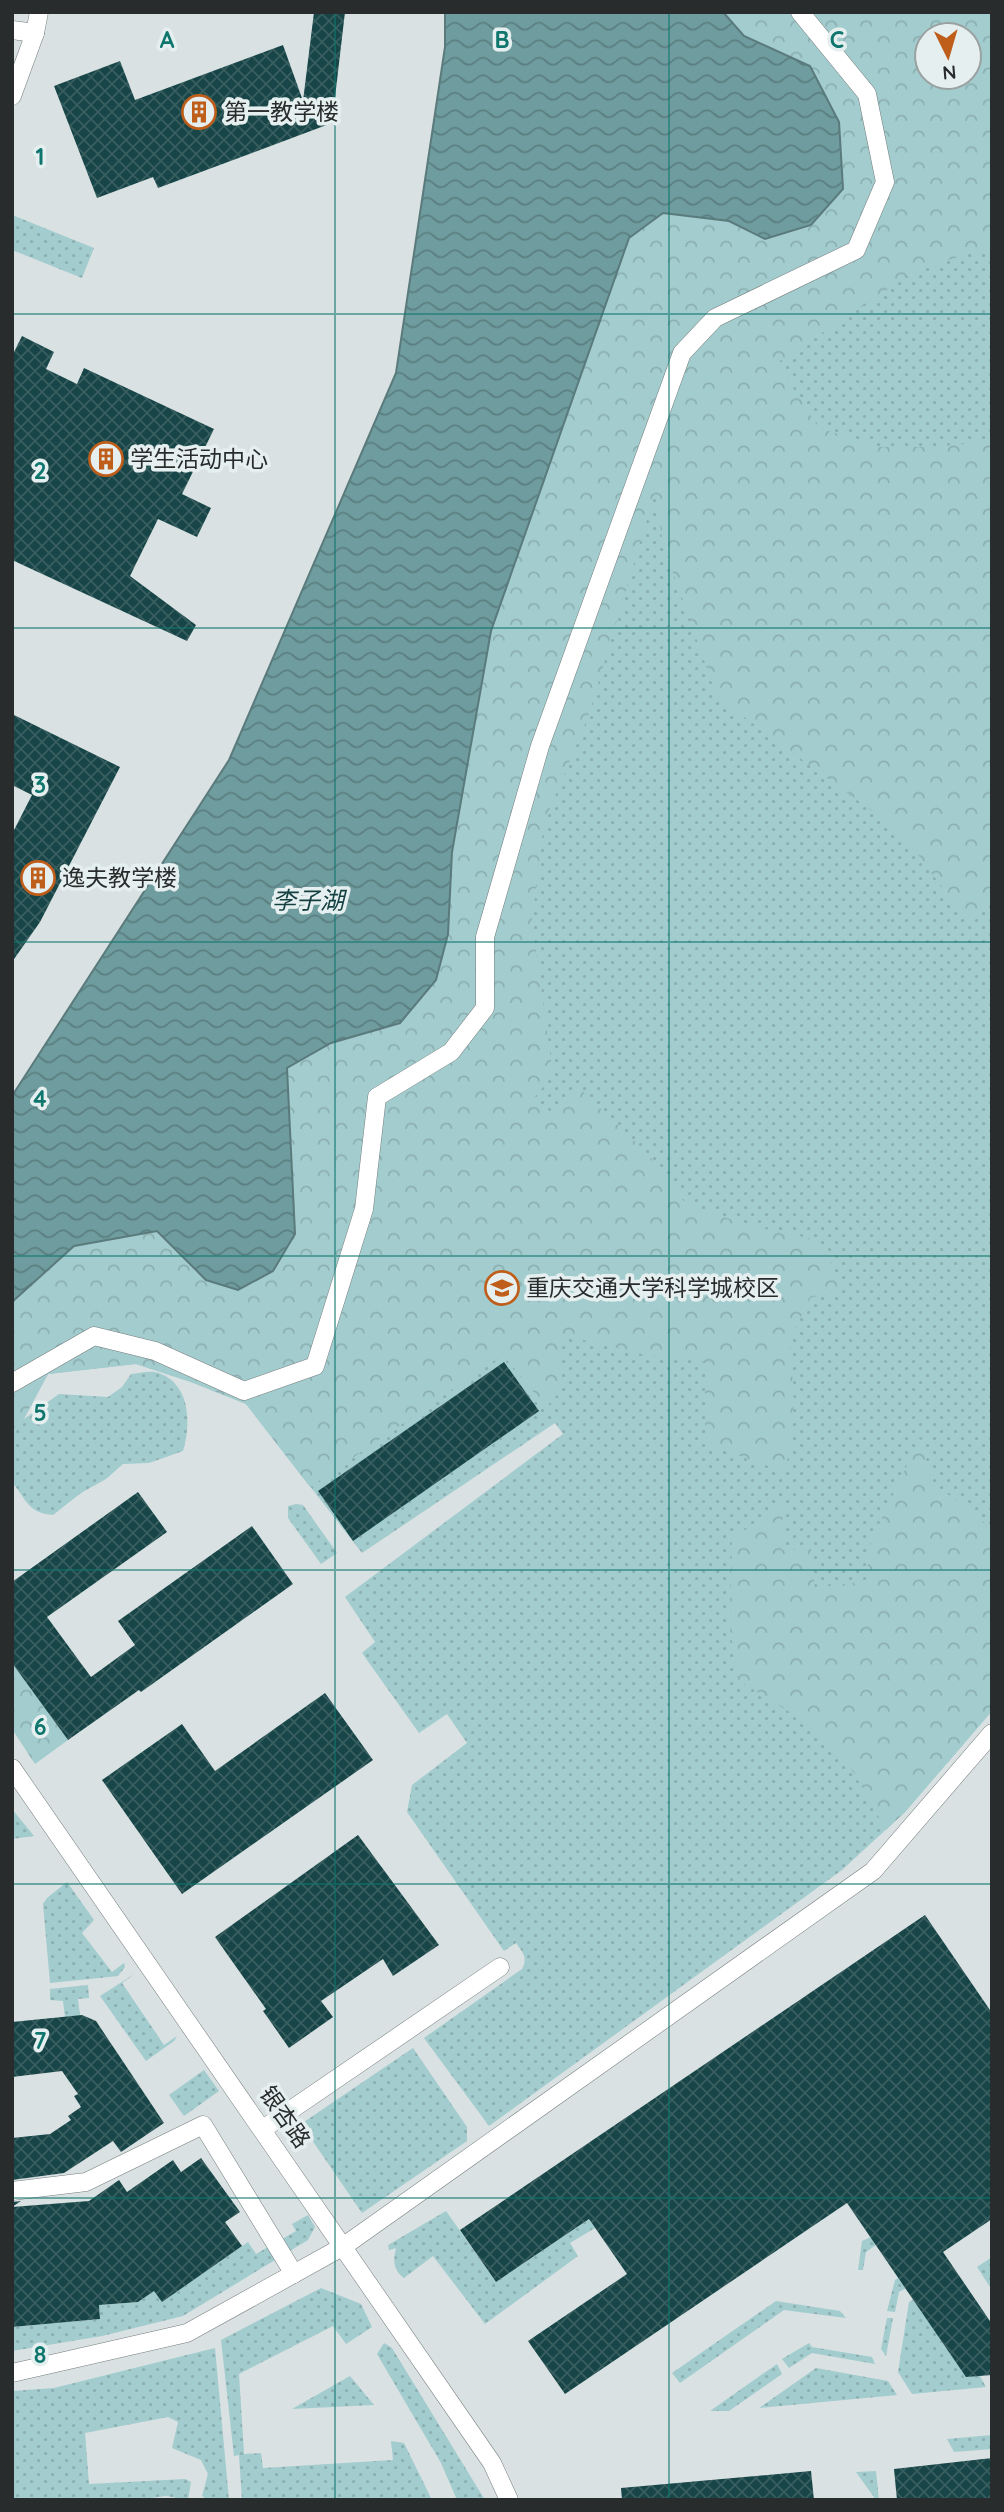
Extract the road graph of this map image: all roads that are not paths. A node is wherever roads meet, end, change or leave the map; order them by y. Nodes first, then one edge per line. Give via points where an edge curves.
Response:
1 (39, 12) edge
2 (800, 12) edge
3 (12, 30) edge
4 (35, 33) junction
5 (12, 96) edge
6 (12, 1383) edge
7 (992, 1733) edge
8 (12, 1768) edge
9 (500, 1966) dead end
10 (262, 2129) junction
11 (12, 2191) edge
12 (344, 2246) junction
13 (294, 2274) junction
14 (12, 2373) edge
15 (509, 2500) edge

1 - 4 street
2 - 6 street via 867,94 885,182 856,250 715,318 682,353 540,746 485,937 485,1008 451,1052 377,1097 364,1209 315,1366 244,1391 155,1351 94,1336
3 - 4 street
4 - 5 street
7 - 12 street via 873,1871
8 - 10 street, 银杏路
9 - 10 street
10 - 12 street, 银杏路
11 - 13 street via 86,2182 203,2125
12 - 13 street
12 - 15 street, 银杏路 via 492,2463
13 - 14 street via 187,2333

